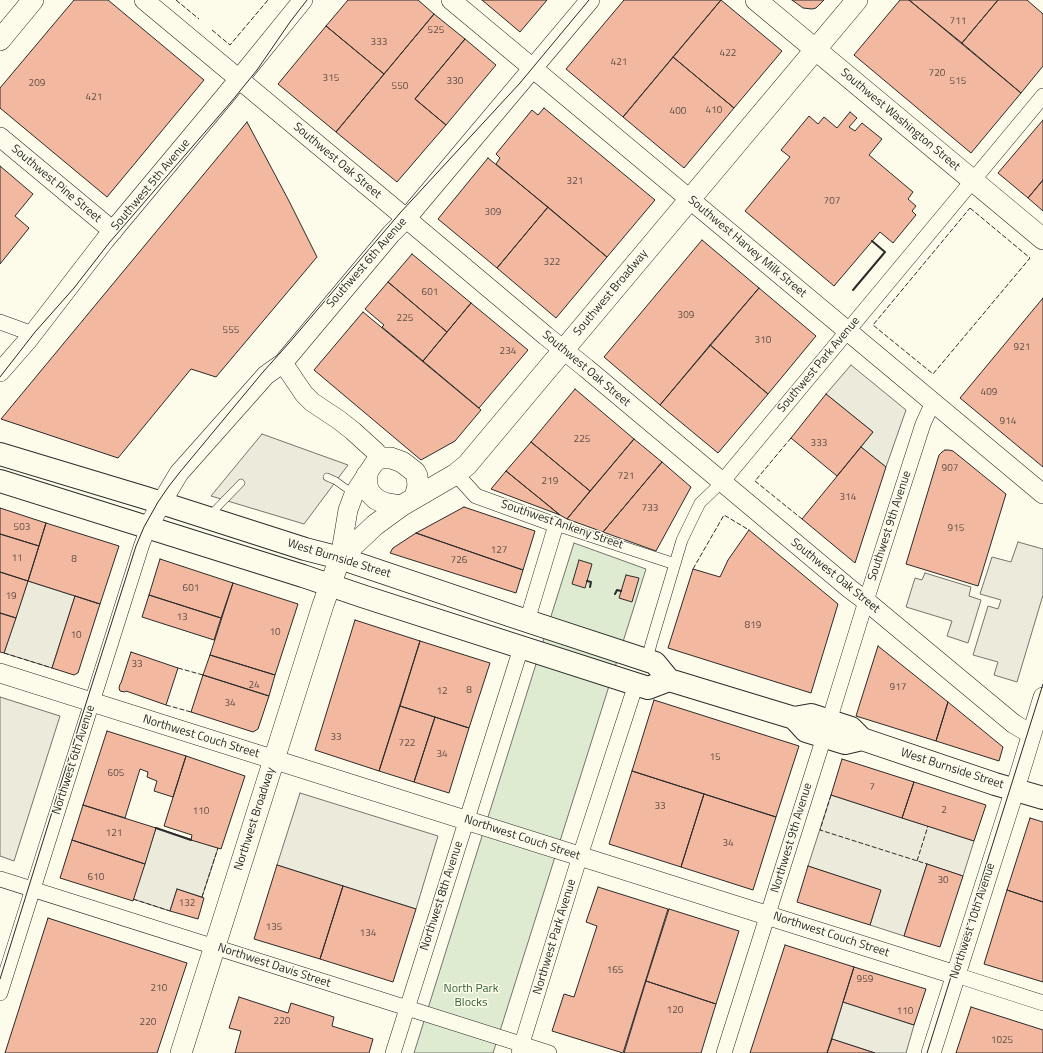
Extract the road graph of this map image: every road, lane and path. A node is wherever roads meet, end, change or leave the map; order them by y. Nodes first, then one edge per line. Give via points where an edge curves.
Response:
1 (33, 0) edge
2 (144, 0) edge
3 (303, 0) edge
4 (451, 0) edge
5 (590, 0) edge
6 (756, 0) edge
7 (857, 0) edge
8 (0, 40) edge
9 (815, 49) junction
10 (533, 69) junction
11 (239, 79) junction
12 (1043, 96) edge
13 (0, 137) edge
14 (973, 181) junction
15 (689, 199) junction
16 (406, 219) junction
17 (113, 231) junction
18 (1043, 239) edge
19 (0, 322) edge
20 (848, 331) junction
21 (33, 334) junction
22 (563, 350) junction
23 (283, 363) junction
24 (0, 372) edge
25 (933, 402) junction
26 (0, 454) edge
27 (379, 458) junction
28 (456, 474) junction
29 (367, 475) junction
30 (327, 477) dead end
31 (0, 481) edge
32 (722, 482) junction
33 (241, 483) dead end
34 (354, 494) junction
35 (1043, 494) edge
36 (408, 501) junction
37 (161, 503) junction
38 (208, 518) junction
39 (556, 525) junction
40 (148, 528) junction
41 (340, 558) junction
42 (675, 564) junction
43 (330, 586) junction
44 (866, 601) junction
45 (527, 621) junction
46 (520, 648) junction
47 (647, 660) junction
48 (0, 673) edge
49 (669, 680) junction
50 (636, 684) junction
51 (1043, 697) edge
52 (92, 702) junction
53 (827, 729) junction
54 (1031, 734) junction
55 (274, 760) junction
56 (1015, 790) junction
57 (1043, 798) edge
58 (466, 820) junction
59 (580, 856) junction
60 (0, 879) edge
61 (32, 889) junction
62 (768, 916) junction
63 (215, 947) junction
64 (956, 975) junction
65 (0, 993) edge
66 (1043, 1003) edge
67 (407, 1008) junction
68 (521, 1049) edge
69 (181, 1053) edge
70 (392, 1053) edge
71 (549, 1053) edge
72 (724, 1053) edge
73 (931, 1053) edge

1 - 8 main road
2 - 11 street, Southwest Oak Street
3 - 11 street, Southwest 5th Avenue
4 - 10 street, Southwest Harvey Milk Street
5 - 10 street, Southwest 6th Avenue
6 - 9 main road, Southwest Washington Street
7 - 9 main road, Southwest Broadway
9 - 14 main road, Southwest Washington Street
9 - 15 main road, Southwest Broadway
10 - 15 street, Southwest Harvey Milk Street
10 - 16 street, Southwest 6th Avenue
11 - 16 street, Southwest Oak Street
11 - 17 street, Southwest 5th Avenue
12 - 14 street, Southwest Park Avenue
13 - 17 street, Southwest Pine Street
14 - 18 main road, Southwest Washington Street
14 - 20 street, Southwest Park Avenue
15 - 20 street, Southwest Harvey Milk Street
15 - 22 main road, Southwest Broadway
16 - 22 street, Southwest Oak Street
16 - 23 street, Southwest 6th Avenue
17 - 21 street, Southwest 5th Avenue
19 - 21 street
20 - 25 street, Southwest Harvey Milk Street
20 - 32 street, Southwest Park Avenue
21 - 24 street, Southwest 5th Avenue
22 - 28 main road, Southwest Broadway via 467,465
22 - 32 street, Southwest Oak Street
23 - 27 street via 312,402 339,420 371,447
23 - 37 street, Southwest 6th Avenue via 266,375 243,399 180,473
25 - 35 street, Southwest Harvey Milk Street
25 - 44 street, Southwest 9th Avenue
26 - 37 main road, West Burnside Street
27 - 29 street, Southwest Broadway
27 - 36 main road via 391,458 402,462 415,472 418,486
28 - 36 main road, Southwest Broadway
28 - 39 street, Southwest Ankeny Street via 476,496
29 - 34 street, Southwest Broadway
29 - 36 main road via 367,486 376,499 384,503
30 - 34 lane
31 - 40 main road
32 - 42 street, Southwest Park Avenue via 700,503 682,540
32 - 44 street, Southwest Oak Street
33 - 38 lane
34 - 41 street, Southwest Broadway via 348,510
36 - 41 main road, Southwest Broadway via 375,525
37 - 38 main road, West Burnside Street
37 - 40 street, Southwest 6th Avenue
38 - 41 main road, West Burnside Street
39 - 42 street, Southwest Ankeny Street
39 - 45 street
40 - 43 main road
40 - 52 street, Northwest 6th Avenue
41 - 43 main road, Southwest Broadway
41 - 45 main road, West Burnside Street
42 - 47 street, Southwest Park Avenue
43 - 46 main road
43 - 55 main road, Northwest Broadway
44 - 53 street, Southwest 9th Avenue
44 - 54 street, Southwest Oak Street via 1014,724
45 - 47 main road, West Burnside Street
46 - 50 main road
46 - 58 street, Northwest 8th Avenue
47 - 49 main road, West Burnside Street via 655,663
48 - 52 street, Northwest Couch Street
49 - 50 main road via 648,688
49 - 53 main road, West Burnside Street via 794,718 806,731
50 - 59 street, Northwest Park Avenue
51 - 54 street, Northwest 10th Avenue
52 - 55 street, Northwest Couch Street
52 - 61 street, Northwest 6th Avenue
53 - 56 main road, West Burnside Street via 845,743 862,739
53 - 62 street, Northwest 9th Avenue
54 - 56 street, Northwest 10th Avenue
55 - 58 street, Northwest Couch Street
55 - 63 main road, Northwest Broadway
56 - 57 main road, West Burnside Street
56 - 64 street, Northwest 10th Avenue
58 - 59 street, Northwest Couch Street
58 - 67 street, Northwest 8th Avenue
59 - 62 street, Northwest Couch Street
59 - 68 street, Northwest Park Avenue
60 - 61 street, Northwest Davis Street
61 - 63 street, Northwest Davis Street
61 - 65 street, Northwest 6th Avenue
62 - 64 street, Northwest Couch Street
62 - 72 street, Northwest 9th Avenue
63 - 67 street, Northwest Davis Street
63 - 69 main road, Northwest Broadway
64 - 66 street, Northwest Couch Street
64 - 73 street, Northwest 10th Avenue
67 - 68 street, Northwest Davis Street
67 - 70 street, Northwest 8th Avenue
68 - 71 street, Northwest Davis Street

